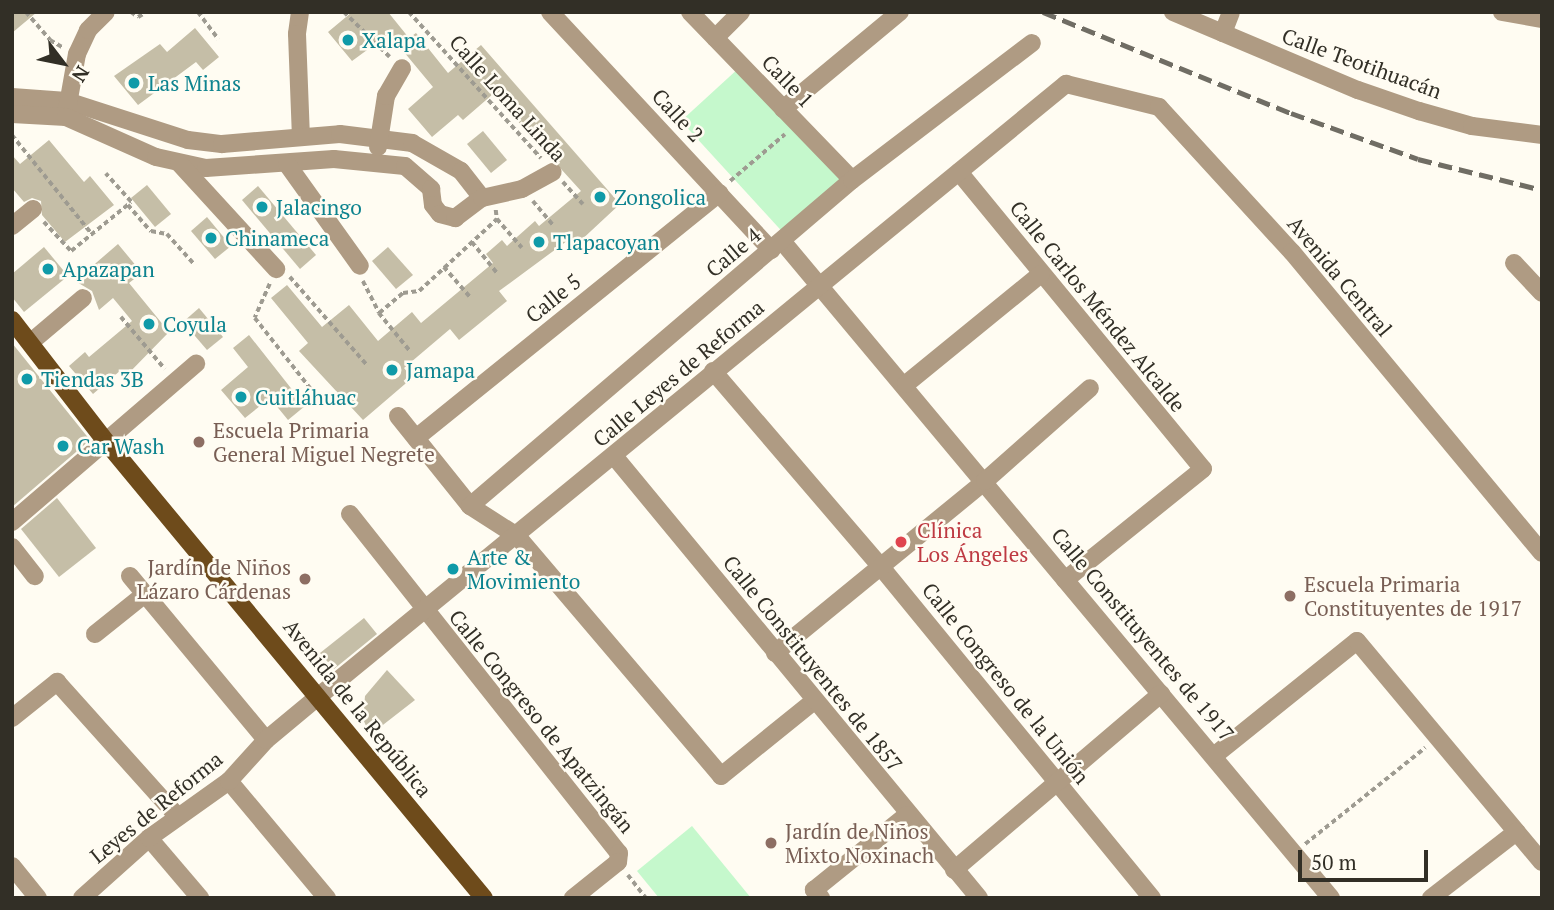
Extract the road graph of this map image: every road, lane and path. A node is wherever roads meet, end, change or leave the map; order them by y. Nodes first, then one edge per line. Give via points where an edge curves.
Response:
1 (26, 12) edge
2 (106, 12) edge
3 (131, 12) edge
4 (146, 12) edge
5 (198, 12) edge
6 (300, 12) edge
7 (344, 12) edge
8 (409, 12) edge
9 (550, 12) edge
10 (690, 12) edge
11 (740, 12) edge
12 (900, 12) edge
13 (1173, 12) edge
14 (1231, 12) edge
15 (1502, 12) edge
16 (1542, 19) edge
17 (1223, 33) junction
18 (715, 38) junction
19 (218, 39) dead end
20 (1032, 43) dead end
21 (77, 54) junction
22 (402, 68) joint
23 (1066, 84) joint
24 (12, 97) edge
25 (67, 109) junction
26 (783, 109) junction
27 (12, 114) edge
28 (12, 135) edge
29 (1542, 135) edge
30 (379, 136) junction
31 (300, 137) junction
32 (772, 145) dead end
33 (377, 160) junction
34 (179, 163) junction
35 (287, 164) junction
36 (553, 172) junction
37 (960, 172) junction
38 (107, 174) dead end
39 (852, 180) junction
40 (522, 189) junction
41 (717, 190) junction
42 (488, 197) junction
43 (130, 204) junction
44 (583, 204) dead end
45 (33, 209) joint
46 (497, 219) junction
47 (12, 226) edge
48 (554, 226) dead end
49 (92, 234) junction
50 (472, 242) junction
51 (776, 246) junction
52 (522, 248) dead end
53 (1514, 263) dead end
54 (195, 265) dead end
55 (360, 266) joint
56 (444, 267) junction
57 (276, 270) junction
58 (497, 273) dead end
59 (1041, 274) junction
60 (820, 285) junction
61 (1542, 293) edge
62 (83, 298) dead end
63 (470, 298) dead end
64 (379, 313) junction
65 (121, 317) dead end
66 (12, 320) edge
67 (31, 342) junction
68 (410, 352) dead end
69 (197, 365) dead end
70 (366, 365) dead end
71 (713, 371) junction
72 (178, 384) junction
73 (906, 384) junction
74 (1090, 388) dead end
75 (321, 402) dead end
76 (398, 416) dead end
77 (416, 438) junction
78 (108, 444) junction
79 (614, 456) junction
80 (985, 481) junction
81 (470, 506) junction
82 (350, 514) dead end
83 (12, 522) edge
84 (517, 536) junction
85 (12, 547) edge
86 (1542, 554) edge
87 (881, 567) junction
88 (35, 576) dead end
89 (130, 576) dead end
90 (1065, 580) junction
91 (145, 594) junction
92 (423, 611) junction
93 (95, 634) dead end
94 (775, 653) junction
95 (1161, 694) junction
96 (320, 696) junction
97 (814, 701) junction
98 (12, 718) edge
99 (1437, 738) junction
100 (266, 740) junction
101 (1215, 755) junction
102 (1056, 780) junction
103 (229, 781) junction
104 (907, 815) junction
105 (178, 817) junction
106 (1516, 832) junction
107 (149, 838) junction
108 (1293, 854) junction
109 (618, 862) junction
110 (1542, 862) edge
111 (12, 866) edge
112 (954, 870) junction
113 (38, 898) edge
114 (82, 898) edge
115 (200, 898) edge
116 (327, 898) edge
117 (484, 898) edge
118 (573, 898) edge
119 (646, 898) edge
120 (821, 898) edge
121 (979, 898) edge
122 (1152, 898) edge
123 (1331, 898) edge
124 (1431, 898) edge

1 - 21 path via 50,40
2 - 21 street via 88,30
3 - 4 path via 138,18
5 - 19 path
6 - 31 street
7 - 22 path
8 - 36 path, Calle Loma Linda
9 - 41 street, Calle 2
10 - 18 street, Calle 1
11 - 18 street
12 - 26 street
13 - 17 street, Calle Teotihuacán
14 - 17 street
15 - 16 street
17 - 29 street, Calle Teotihuacán via 1419,111 1472,126
18 - 26 street, Calle 1
20 - 39 street, Calle 4
21 - 25 street
22 - 30 street via 386,96
23 - 37 street, Calle Leyes de Reforma
23 - 86 street, Avenida Central via 1159,107 1292,252
24 - 25 street
25 - 27 street
25 - 31 street via 188,140 222,144
25 - 34 street
26 - 39 street, Calle 1
28 - 49 path
30 - 31 street
30 - 33 street
30 - 42 street via 440,156
32 - 41 path via 735,180
33 - 35 street
33 - 42 street via 405,166 422,178 440,214 455,218
34 - 35 street via 206,168
34 - 57 street
35 - 55 street
36 - 40 street
36 - 44 path, Calle Loma Linda
37 - 59 street, Calle Carlos Méndez Alcalde
37 - 60 street, Calle Leyes de Reforma
38 - 43 path
39 - 51 street, Calle 4
40 - 42 street
40 - 48 path
41 - 51 street, Calle 2
41 - 77 street, Calle 5
42 - 46 path
43 - 49 path
43 - 54 path via 151,231 167,234
45 - 47 street
45 - 49 path via 71,251
46 - 50 path
46 - 52 path
50 - 56 path
50 - 58 path
51 - 60 street, Calle Constituyentes de 1917
51 - 81 street, Calle 4
53 - 61 street
55 - 64 path
56 - 63 path
56 - 64 path via 419,290 403,293
57 - 70 path via 290,277
57 - 75 path via 255,318
59 - 73 street
59 - 90 street, Calle Carlos Méndez Alcalde via 1203,469
60 - 71 street, Calle Leyes de Reforma
60 - 73 street, Calle Constituyentes de 1917
62 - 67 street
64 - 68 path
65 - 72 path
66 - 67 main road, Avenida de la República
67 - 78 main road, Avenida de la República
69 - 72 street
71 - 79 street, Calle Leyes de Reforma
71 - 87 street, Calle Congreso de la Unión
72 - 78 street
73 - 80 street, Calle Constituyentes de 1917
74 - 80 street
76 - 77 street
77 - 81 street
78 - 83 street
78 - 96 main road, Avenida de la República
79 - 84 street, Calle Leyes de Reforma
79 - 94 street, Calle Constituyentes de 1857
80 - 87 street
80 - 90 street, Calle Constituyentes de 1917
81 - 84 street
82 - 92 street, Calle Congreso de Apatzingán
84 - 92 street, Calle Leyes de Reforma
84 - 97 street via 721,776
85 - 88 street
87 - 94 street
87 - 102 street, Calle Congreso de la Unión
89 - 91 street
90 - 95 street, Calle Constituyentes de 1917
91 - 93 street
91 - 100 street
92 - 96 street, Calle Leyes de Reforma
92 - 109 street, Calle Congreso de Apatzingán via 619,853
94 - 97 street, Calle Constituyentes de 1857
95 - 101 street, Calle Constituyentes de 1917
95 - 102 street
96 - 100 street, Leyes de Reforma
96 - 117 main road, Avenida de la República
97 - 104 street, Calle Constituyentes de 1857
98 - 105 street via 57,681
99 - 101 street via 1357,641
99 - 106 street
99 - 108 path
100 - 103 street, Leyes de Reforma
101 - 108 street, Calle Constituyentes de 1917
102 - 112 street
102 - 122 street, Calle Congreso de la Unión
103 - 105 street, Leyes de Reforma
103 - 116 street
104 - 112 street, Calle Constituyentes de 1857
104 - 120 street via 814,890
105 - 107 street, Leyes de Reforma
106 - 110 street
106 - 124 street
107 - 114 street, Leyes de Reforma
107 - 115 street
108 - 123 street, Calle Constituyentes de 1917
109 - 118 street
109 - 119 path
111 - 113 street
112 - 121 street, Calle Constituyentes de 1857

